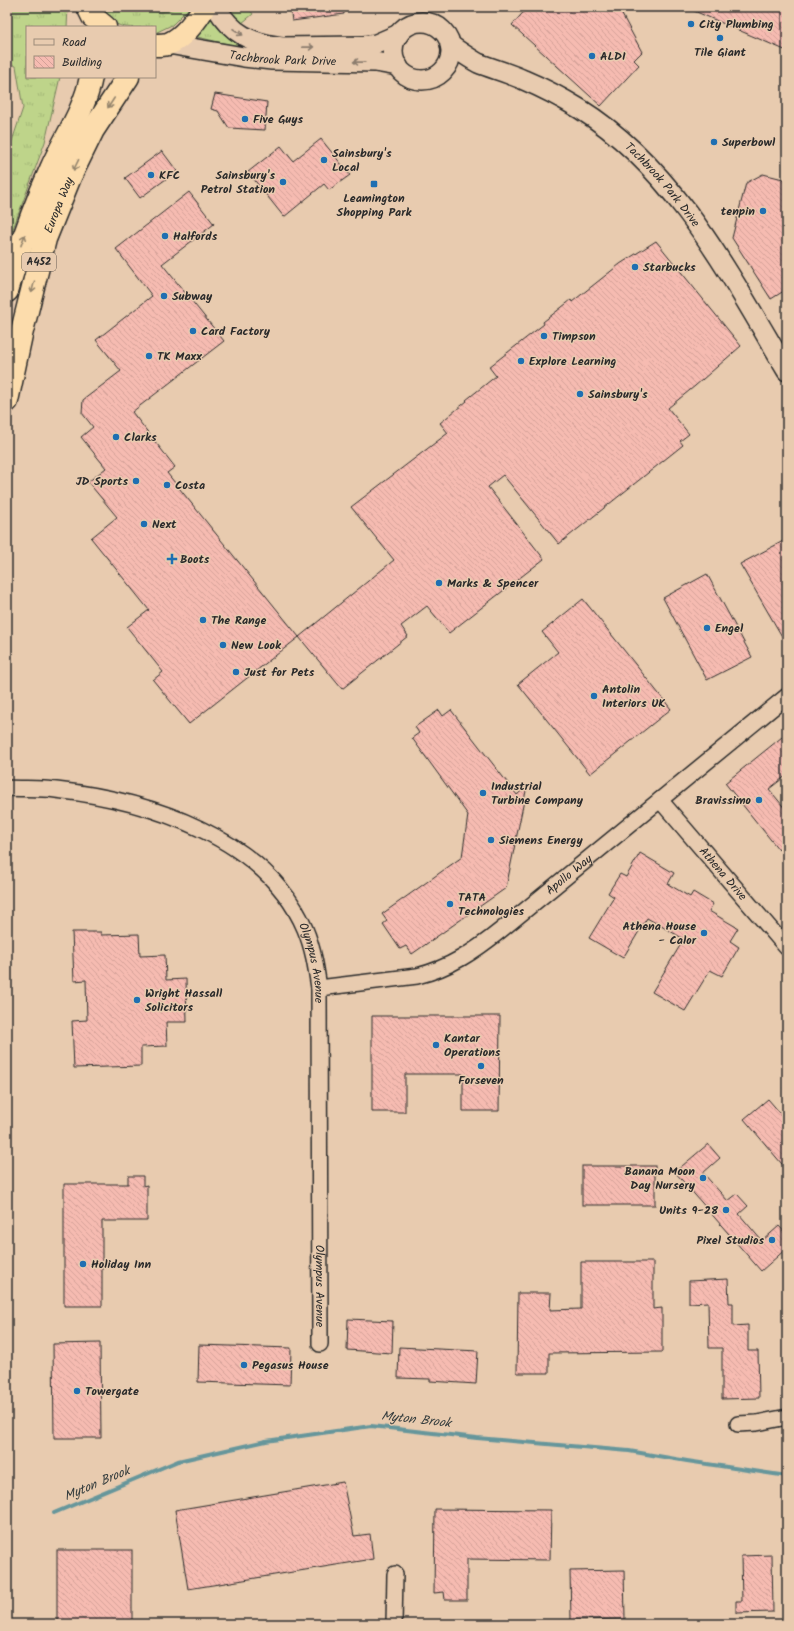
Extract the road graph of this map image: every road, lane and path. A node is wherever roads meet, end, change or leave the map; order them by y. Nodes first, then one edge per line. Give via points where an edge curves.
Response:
1 (204, 7) edge
2 (216, 7) edge
3 (399, 34) junction
4 (450, 45) junction
5 (160, 46) edge
6 (478, 62) junction
7 (398, 66) junction
8 (446, 66) junction
9 (91, 78) edge
10 (127, 78) edge
11 (7, 291) edge
12 (787, 372) edge
13 (7, 401) edge
14 (787, 696) edge
15 (7, 788) edge
16 (660, 800) junction
17 (787, 948) edge
18 (320, 988) junction
19 (320, 1344) dead end
20 (787, 1417) edge
21 (738, 1424) dead end
22 (394, 1574) dead end
23 (394, 1624) edge

1 - 5 highway via 186,31
2 -> 3 street, Tachbrook Park Drive via 232,29 269,46 363,46 376,44
3 - 4 street, Tachbrook Park Drive via 413,23 428,23 442,31
3 - 7 street via 393,47
4 - 6 street, Tachbrook Park Drive
4 - 8 street
7 -> 5 street, Tachbrook Park Drive via 375,62 272,60
6 - 8 street, Tachbrook Park Drive
6 - 12 street, Tachbrook Park Drive via 553,94 591,117 630,146 697,225
7 - 8 street, Tachbrook Park Drive via 408,76 422,79 437,75
11 -> 9 highway, Europa Way / A452 via 39,194 85,100
10 -> 13 highway, Europa Way / A452 via 93,130 70,177 45,239
14 - 16 street, Apollo Way
15 - 18 street, Olympus Avenue via 67,792 134,805 201,830 241,852 269,875 298,916 315,958
16 - 17 street, Athena Drive
16 - 18 street, Apollo Way via 462,958 418,976
18 - 19 street, Olympus Avenue
20 - 21 street
22 - 23 street

